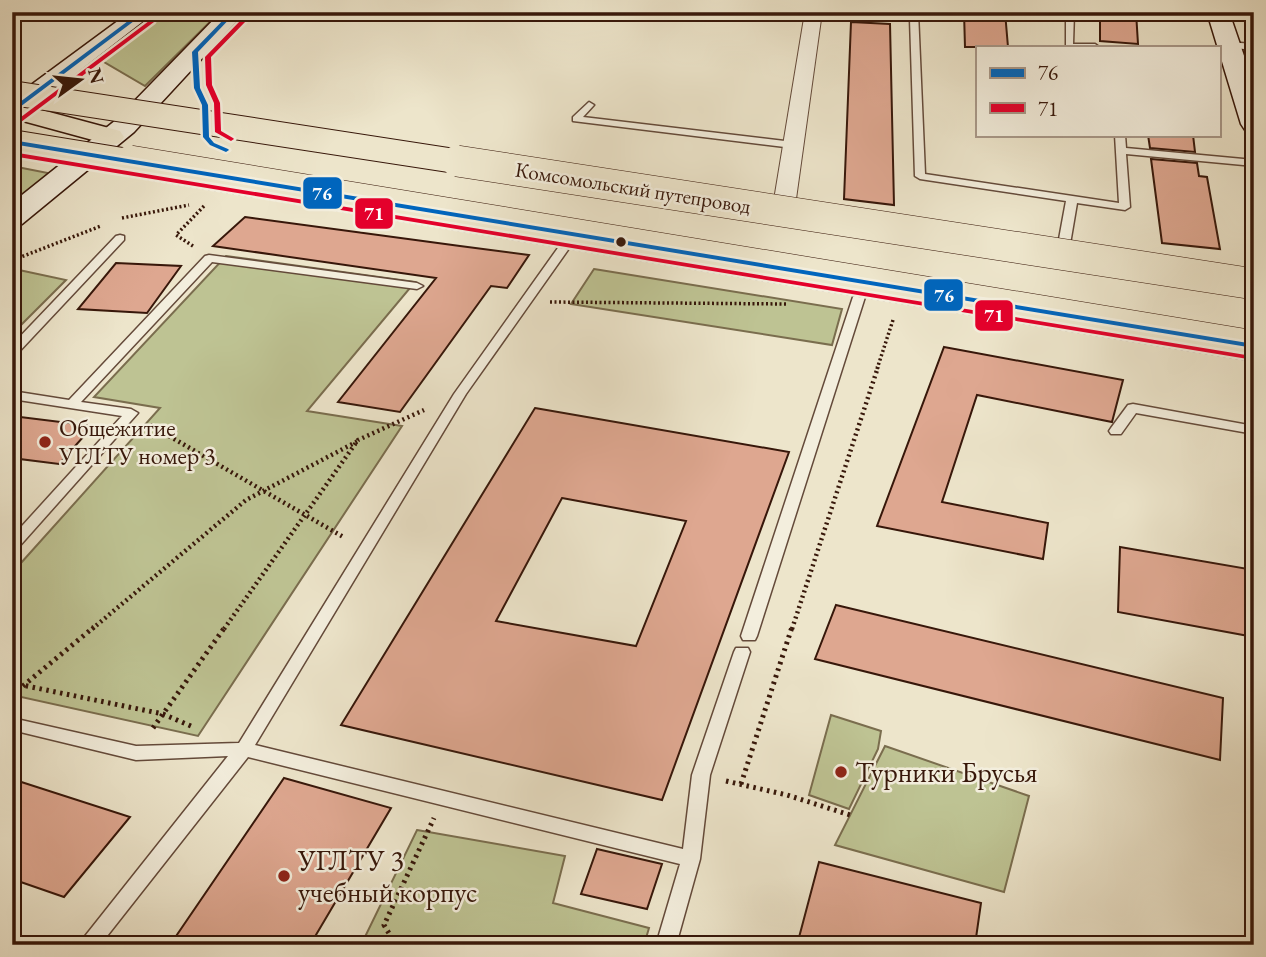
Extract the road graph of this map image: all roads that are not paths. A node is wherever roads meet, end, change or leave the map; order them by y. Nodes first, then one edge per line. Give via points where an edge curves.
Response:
1 (144, 12) edge
2 (814, 12) edge
3 (1070, 12) edge
4 (1218, 12) edge
5 (233, 13) edge
6 (914, 14) edge
7 (1069, 46) edge
8 (1254, 47) edge
9 (1225, 52) edge
10 (12, 93) edge
11 (589, 105) dead end
12 (12, 111) edge
13 (1254, 124) edge
14 (1120, 136) edge
15 (111, 137) junction
16 (12, 142) edge
17 (793, 145) junction
18 (1121, 151) junction
19 (1254, 163) edge
20 (1072, 199) junction
21 (784, 206) dead end
22 (12, 218) edge
23 (120, 238) dead end
24 (564, 247) dead end
25 (1063, 250) dead end
26 (1254, 284) edge
27 (418, 286) dead end
28 (859, 297) dead end
29 (1254, 346) edge
30 (12, 352) edge
31 (12, 395) edge
32 (72, 404) junction
33 (1254, 430) edge
34 (1116, 431) dead end
35 (12, 546) edge
36 (12, 724) edge
37 (244, 749) junction
38 (691, 859) junction
39 (88, 945) edge
40 (666, 945) edge

1 - 12 main road
2 - 6 lane
2 - 17 street
3 - 7 lane
4 - 9 main road
5 - 15 main road
6 - 20 lane via 920,176
8 - 9 lane
9 - 13 main road
10 - 26 main road, Комсомольский путепровод, bridge
11 - 17 lane via 576,119
12 - 15 main road
14 - 18 lane
15 - 22 main road
16 - 29 main road, bridge
17 - 21 street
18 - 19 lane
18 - 20 lane via 1125,206
20 - 25 lane
23 - 30 lane
24 - 37 lane via 460,394
27 - 32 lane via 209,258
28 - 38 lane via 701,775
31 - 32 lane
32 - 35 lane via 131,414
33 - 34 lane via 1133,408
36 - 37 lane via 136,753
37 - 38 lane
37 - 39 lane
38 - 40 lane

